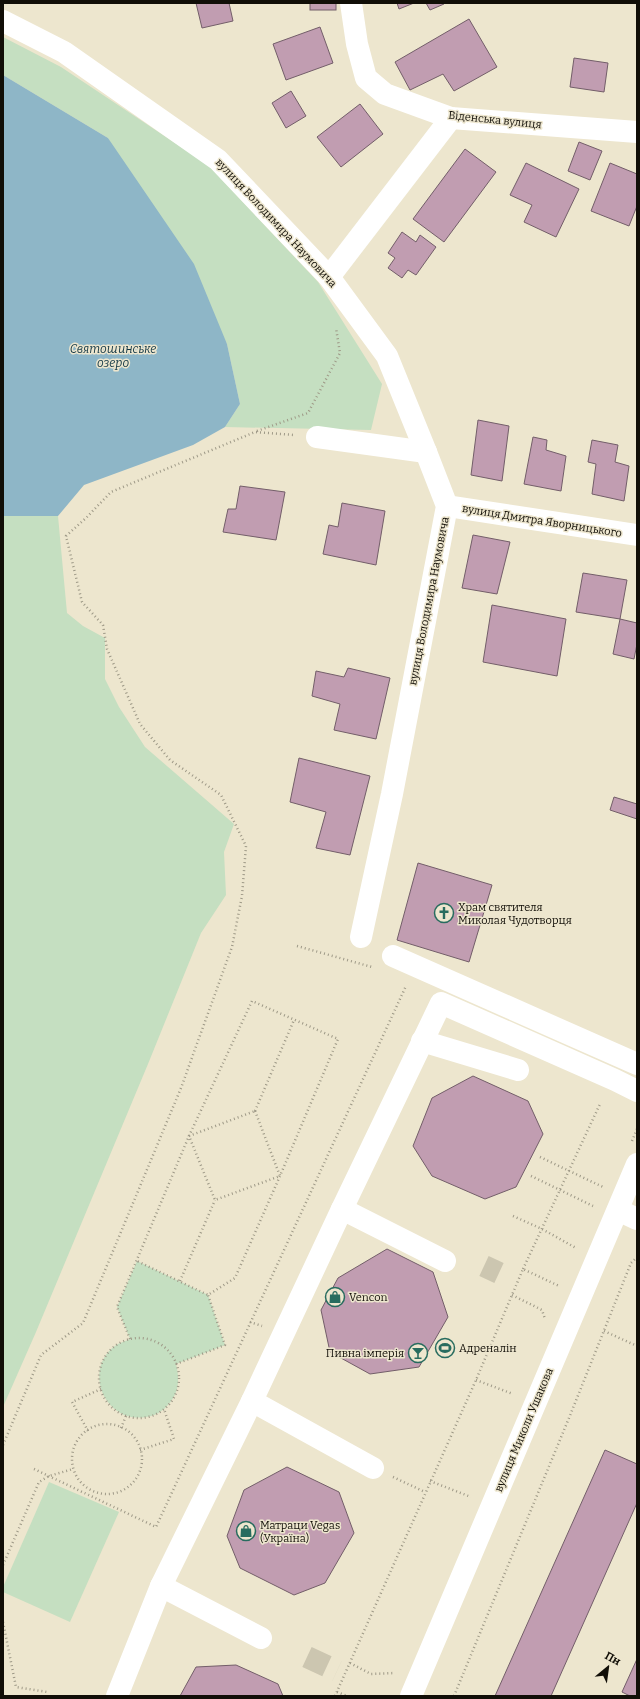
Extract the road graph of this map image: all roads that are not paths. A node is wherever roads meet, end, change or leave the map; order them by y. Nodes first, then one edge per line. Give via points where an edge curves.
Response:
1 (351, 3) edge
2 (3, 21) edge
3 (451, 118) junction
4 (637, 132) edge
5 (329, 277) junction
6 (317, 438) road end
7 (426, 452) junction
8 (447, 506) junction
9 (637, 535) edge
10 (361, 937) dead end
11 (392, 956) dead end
12 (422, 1041) junction
13 (637, 1064) edge
14 (518, 1070) dead end
15 (637, 1092) edge
16 (637, 1164) edge
17 (342, 1209) junction
18 (618, 1210) junction
19 (637, 1219) edge
20 (445, 1260) dead end
21 (252, 1401) junction
22 (373, 1468) road end
23 (161, 1586) junction
24 (261, 1638) dead end
25 (117, 1696) edge
26 (411, 1696) edge

1 - 3 street, Віденська вулиця via 357,44 366,78 385,94
2 - 5 street, вулиця Володимира Наумовича via 64,52 218,160
3 - 4 street, Віденська вулиця
3 - 5 street
5 - 7 street, вулиця Володимира Наумовича via 387,356
6 - 7 street
7 - 8 street, вулиця Володимира Наумовича
8 - 9 street, вулиця Дмитра Яворницького
8 - 10 street, вулиця Володимира Наумовича via 392,794
11 - 13 street
12 - 14 street
12 - 15 street via 441,1003
12 - 17 street
16 - 18 street, вулиця Миколи Ушакова
17 - 20 street
17 - 21 street
18 - 19 street
18 - 26 street, вулиця Миколи Ушакова
21 - 22 street
21 - 23 street
23 - 24 street
23 - 25 street

